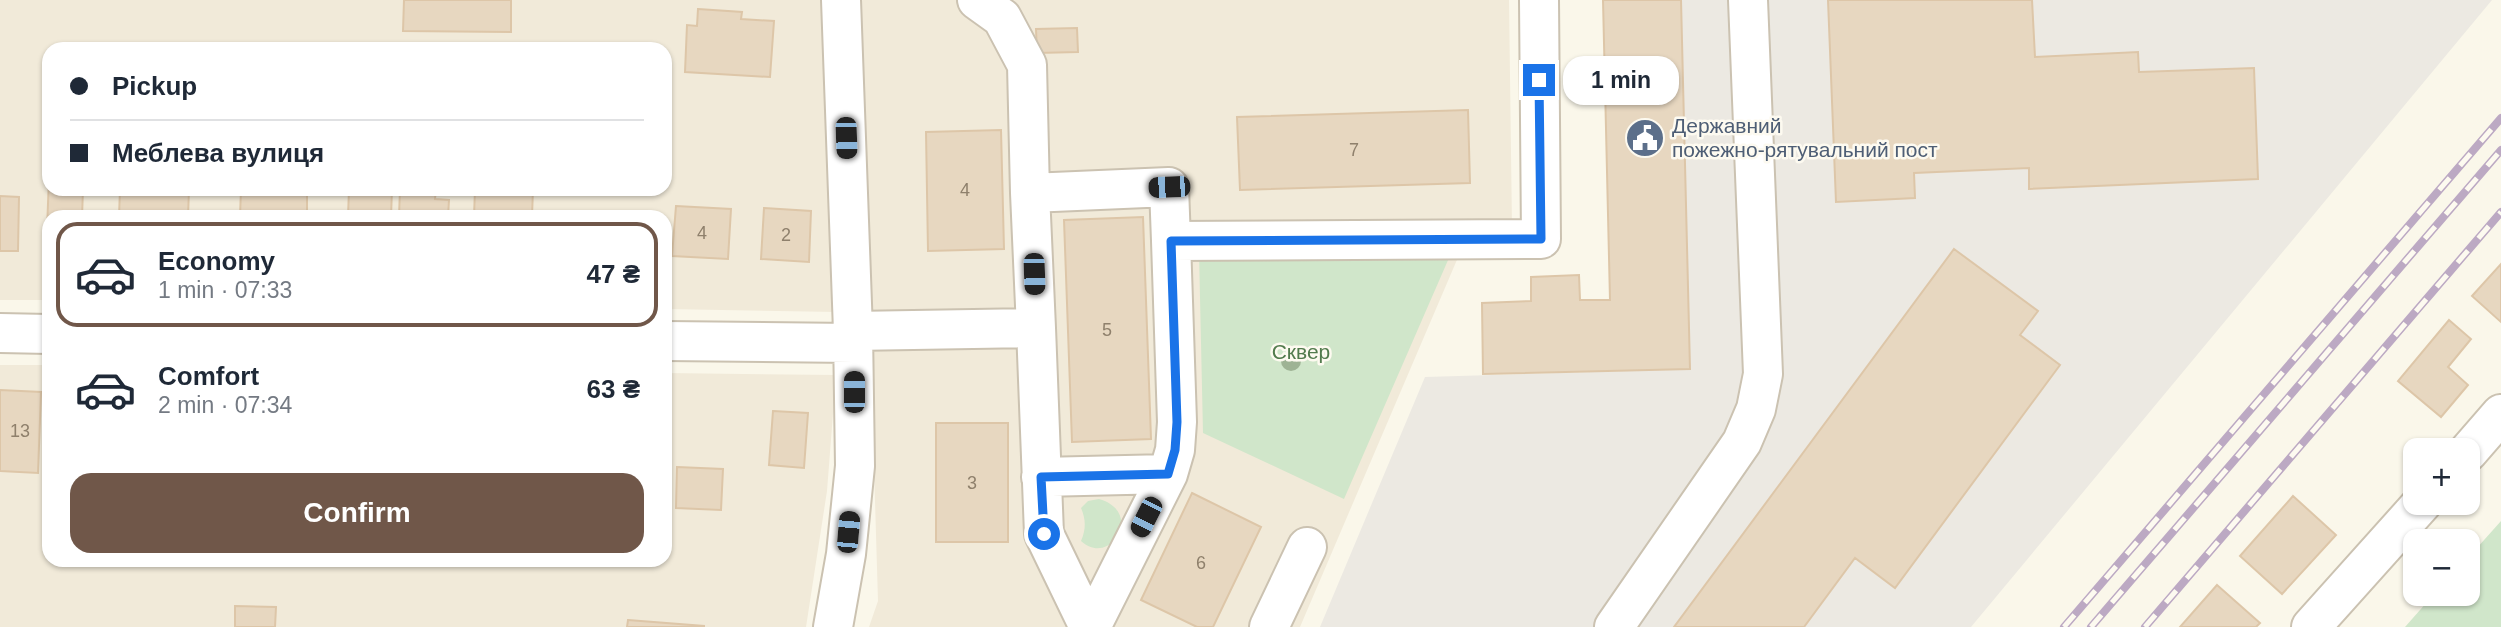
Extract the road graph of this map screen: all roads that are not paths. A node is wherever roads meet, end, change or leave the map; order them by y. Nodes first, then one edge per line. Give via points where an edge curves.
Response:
1 (841, 0) edge
2 (977, 0) edge
3 (1539, 0) edge
4 (1748, 0) edge
5 (1030, 193) junction
6 (1171, 241) junction
7 (1036, 328) junction
8 (0, 333) edge
9 (42, 334) edge
10 (853, 337) junction
11 (672, 341) edge
12 (2501, 414) edge
13 (2480, 438) edge
14 (1168, 474) junction
15 (1041, 477) junction
16 (2411, 515) edge
17 (1307, 547) dead end
18 (833, 627) edge
19 (1090, 627) edge
20 (1269, 627) edge
21 (1614, 627) edge
22 (2312, 627) edge

1 - 10 street
2 - 5 street via 1002,18 1027,65
3 - 6 street via 1541,239
4 - 21 street via 1763,374 1756,409 1742,442
5 - 6 street via 1169,187
5 - 7 street
6 - 14 street via 1177,422
7 - 10 street
7 - 15 street
8 - 9 street
10 - 11 street
10 - 18 street via 855,466
12 - 13 street
14 - 15 street
14 - 19 street
15 - 19 street via 1044,534
16 - 22 street
17 - 20 street

